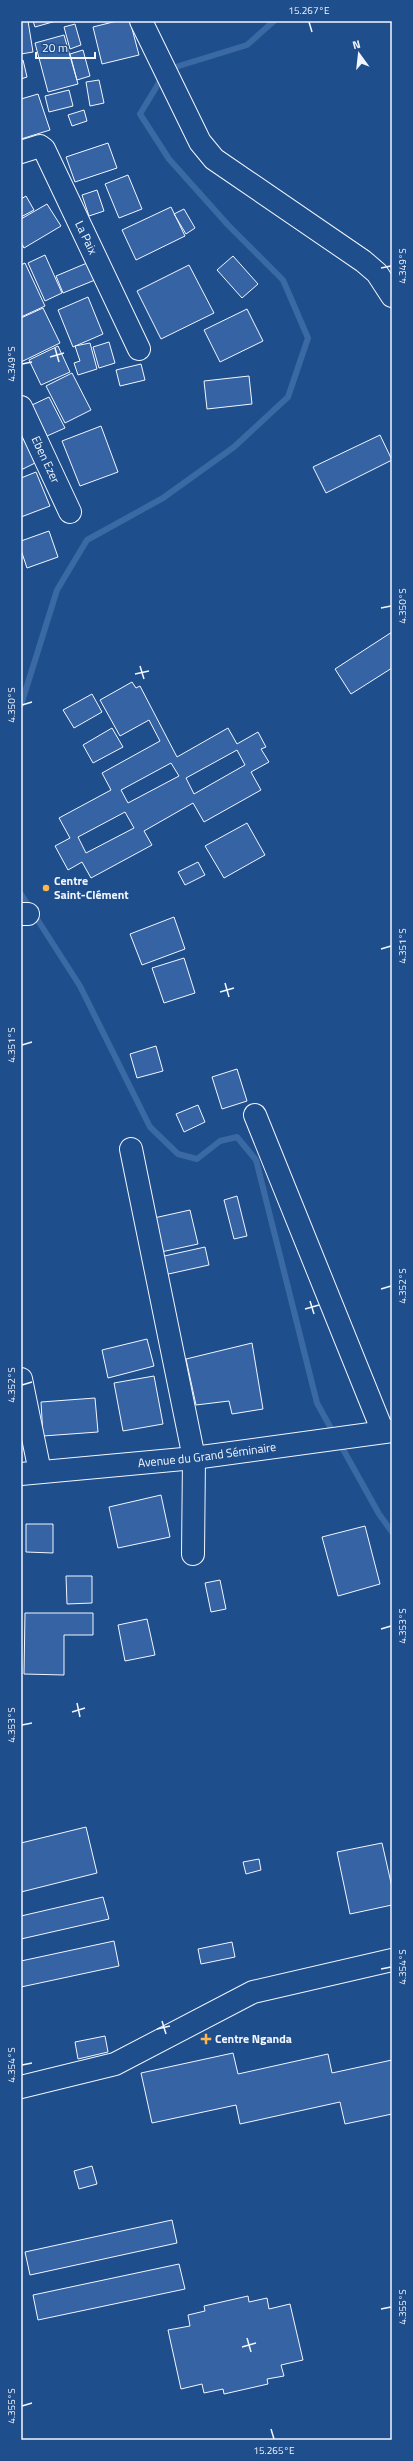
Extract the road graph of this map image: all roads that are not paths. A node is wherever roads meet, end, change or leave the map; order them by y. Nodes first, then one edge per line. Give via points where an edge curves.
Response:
1 (141, 21) edge
2 (21, 152) edge
3 (392, 296) edge
4 (139, 349) dead end
5 (21, 407) edge
6 (70, 512) dead end
7 (255, 1115) dead end
8 (131, 1149) dead end
9 (21, 1379) edge
10 (382, 1432) edge
11 (194, 1458) junction
12 (30, 1473) edge
13 (193, 1554) dead end
14 (392, 1960) edge
15 (21, 2087) edge

1 - 3 street via 177,99 200,142 214,159 364,261 377,273
2 - 4 street, La Paix via 35,146 44,149
5 - 6 street, Eben Ezer
7 - 10 street
8 - 11 street
9 - 12 street
10 - 11 street, Avenue du Grand Séminaire
11 - 12 street, Avenue du Grand Séminaire
11 - 13 street
14 - 15 street via 253,1992 115,2064

